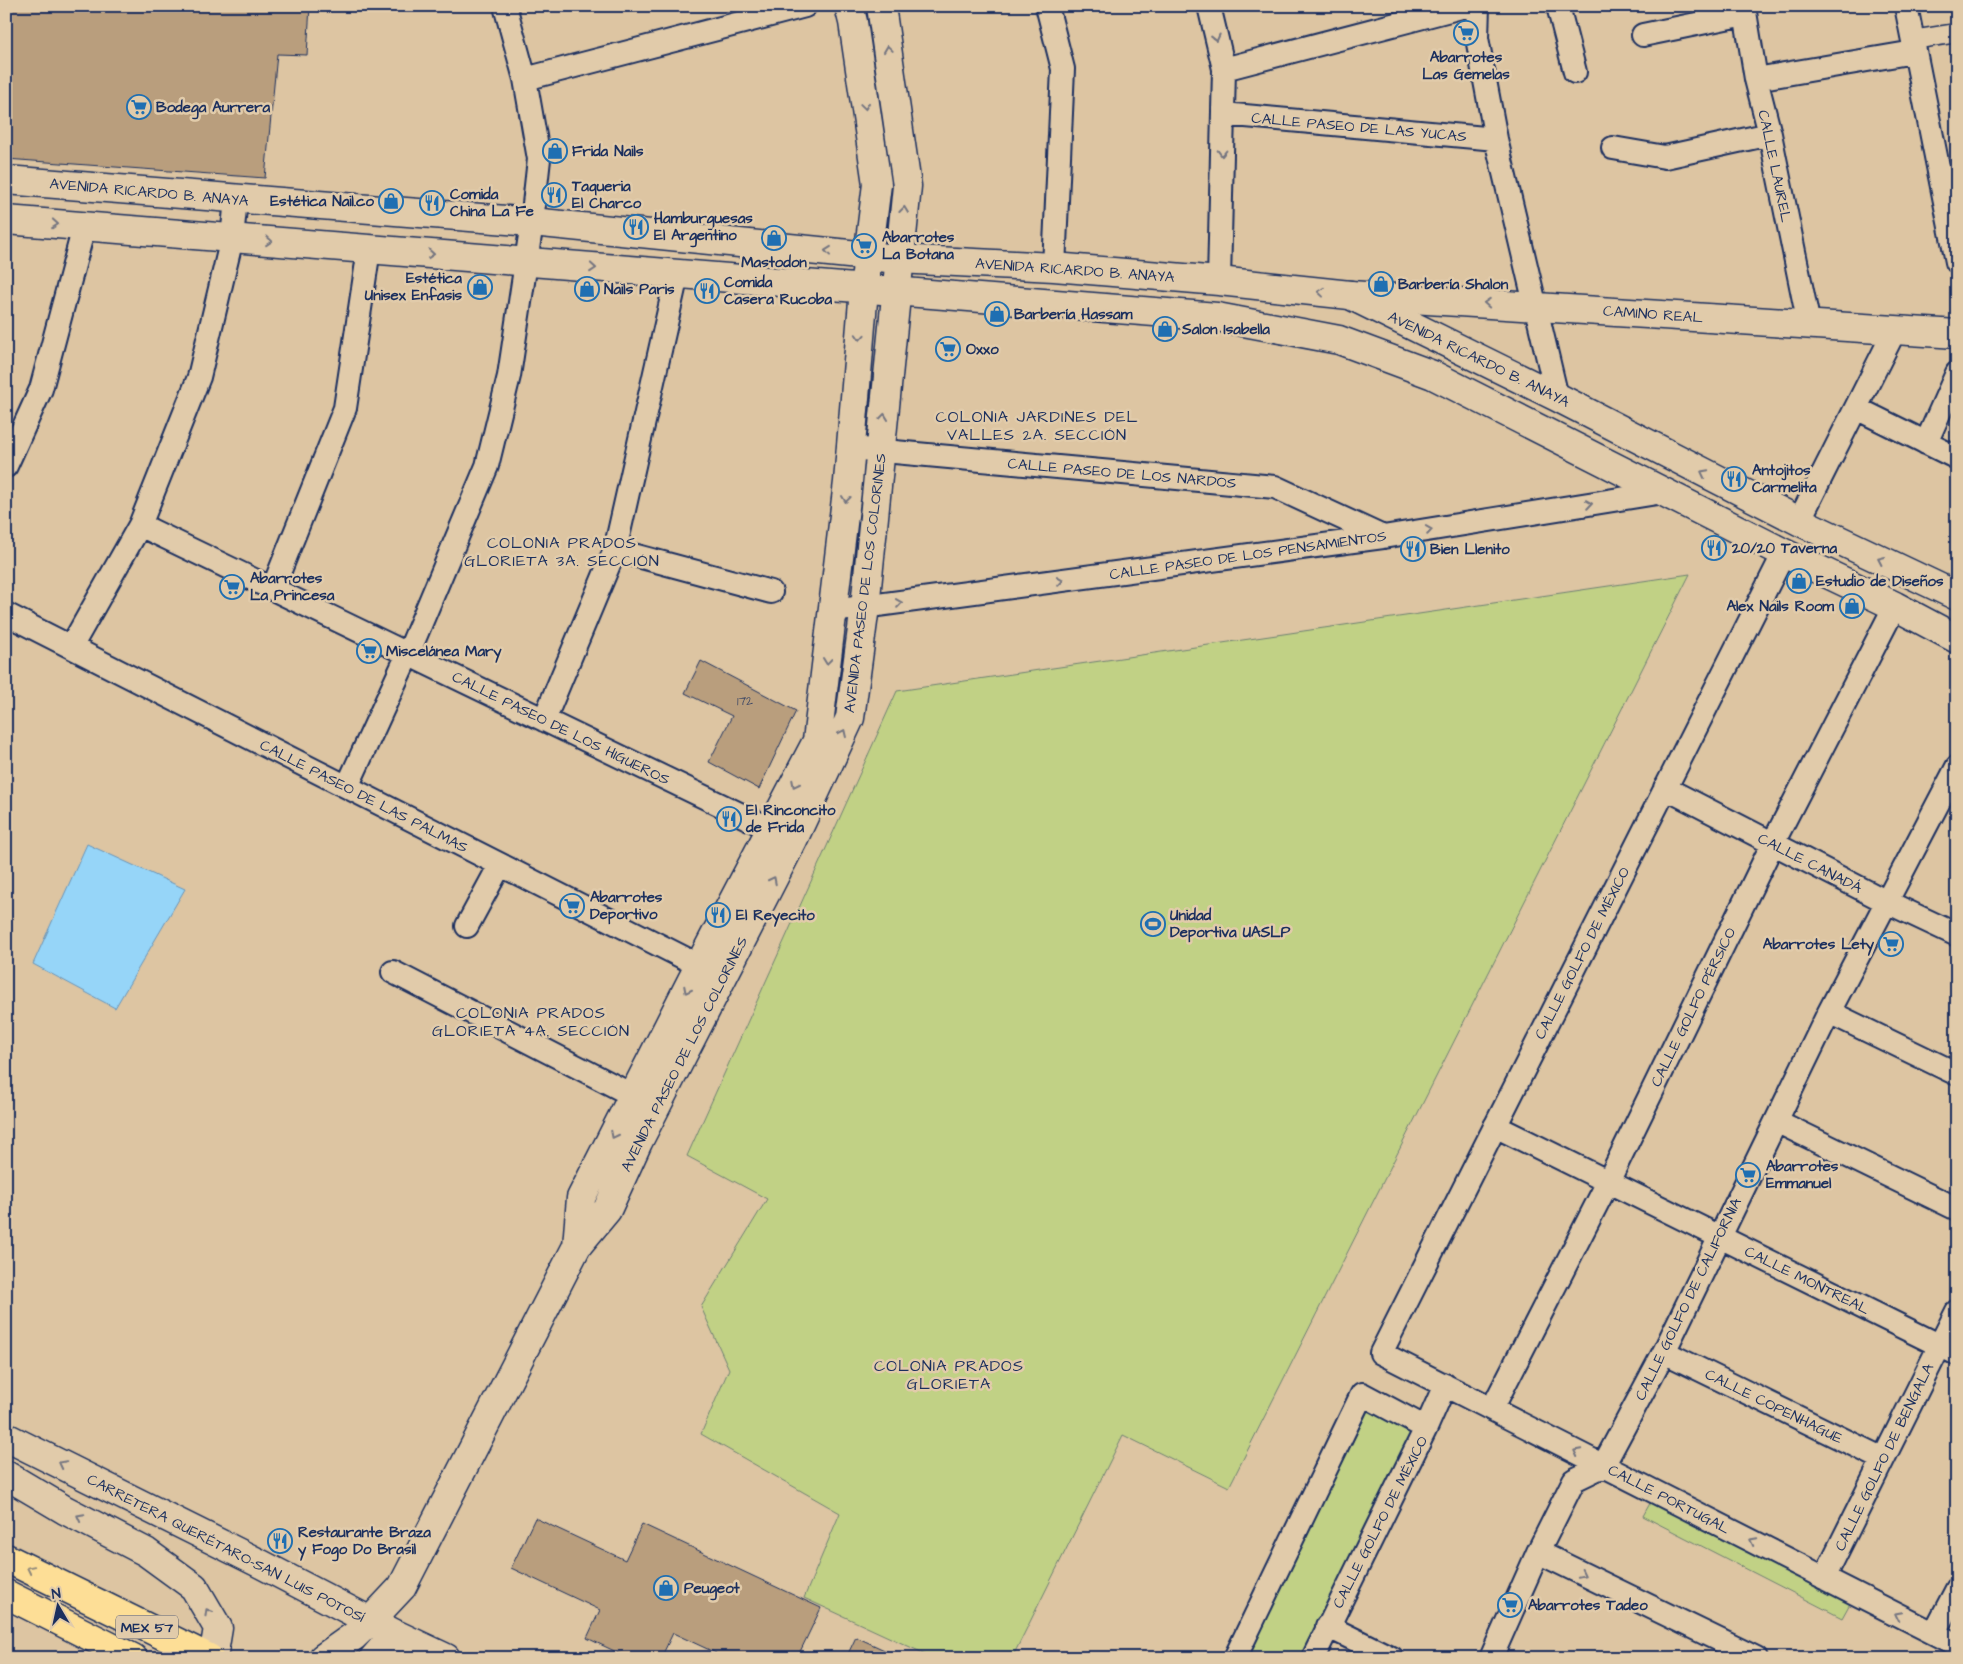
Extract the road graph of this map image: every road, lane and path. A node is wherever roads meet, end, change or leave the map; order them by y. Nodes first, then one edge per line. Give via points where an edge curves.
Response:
1 (505, 6) edge
2 (805, 6) edge
3 (849, 6) edge
4 (881, 6) edge
5 (1047, 6) edge
6 (1209, 6) edge
7 (1466, 6) edge
8 (1478, 6) edge
9 (1558, 6) edge
10 (1906, 6) edge
11 (1745, 10) edge
12 (1957, 32) edge
13 (1643, 35) dead end
14 (1913, 46) junction
15 (1224, 69) junction
16 (1574, 72) dead end
17 (525, 79) junction
18 (1756, 79) junction
19 (1223, 114) junction
20 (1770, 134) junction
21 (1496, 140) junction
22 (1613, 148) dead end
23 (6, 180) edge
24 (236, 199) junction
25 (6, 220) edge
26 (532, 222) junction
27 (84, 227) junction
28 (1954, 234) edge
29 (232, 238) junction
30 (369, 249) junction
31 (869, 256) junction
32 (898, 258) junction
33 (526, 262) junction
34 (1957, 262) edge
35 (1054, 268) junction
36 (677, 275) junction
37 (1219, 281) junction
38 (864, 289) junction
39 (897, 292) junction
40 (1350, 294) junction
41 (1536, 307) junction
42 (1809, 325) junction
43 (1895, 330) junction
44 (1957, 334) edge
45 (1957, 373) edge
46 (1557, 398) junction
47 (1856, 408) junction
48 (851, 448) junction
49 (881, 451) junction
50 (1946, 451) edge
51 (6, 466) edge
52 (1662, 492) junction
53 (1799, 522) junction
54 (140, 524) junction
55 (1382, 537) junction
56 (615, 550) junction
57 (1784, 553) junction
58 (273, 588) junction
59 (771, 592) dead end
60 (1957, 596) edge
61 (1895, 606) junction
62 (865, 608) junction
63 (833, 611) junction
64 (6, 614) edge
65 (1957, 639) edge
66 (71, 647) junction
67 (408, 654) junction
68 (544, 720) junction
69 (1953, 782) edge
70 (347, 787) junction
71 (1665, 788) junction
72 (782, 835) junction
73 (1773, 843) junction
74 (500, 865) junction
75 (1886, 902) junction
76 (467, 926) dead end
77 (1957, 935) edge
78 (710, 971) junction
79 (393, 972) dead end
80 (1829, 1012) junction
81 (1957, 1074) edge
82 (634, 1096) junction
83 (1776, 1121) junction
84 (1495, 1126) junction
85 (610, 1169) junction
86 (1608, 1182) junction
87 (581, 1198) junction
88 (606, 1210) junction
89 (1957, 1210) edge
90 (1720, 1237) junction
91 (577, 1246) junction
92 (1957, 1310) edge
93 (1948, 1350) edge
94 (1664, 1352) junction
95 (1381, 1353) joint
96 (1445, 1385) junction
97 (1492, 1409) junction
98 (1426, 1428) junction
99 (6, 1437) edge
100 (1883, 1459) junction
101 (1603, 1466) junction
102 (6, 1475) edge
103 (1538, 1552) junction
104 (6, 1558) edge
105 (1824, 1578) junction
106 (402, 1587) junction
107 (1957, 1589) edge
108 (6, 1594) edge
109 (371, 1620) junction
110 (1327, 1626) junction
111 (1934, 1633) junction
112 (395, 1634) junction
113 (1957, 1645) edge
114 (134, 1658) edge
115 (211, 1658) edge
116 (323, 1658) edge
117 (374, 1658) edge
118 (446, 1658) edge
119 (1235, 1658) edge
120 (1313, 1658) edge
121 (1392, 1658) edge
122 (1491, 1658) edge
123 (1756, 1658) edge

1 - 17 street
2 - 17 street
3 -> 31 main road, AVENIDA PASEO DE LOS COLORINES via 877,184
32 -> 4 main road, AVENIDA PASEO DE LOS COLORINES via 907,186
5 - 35 street via 1063,69
6 -> 15 street
7 - 15 street
8 - 21 street via 1477,38
9 - 16 street
10 - 14 street
11 - 13 street
11 - 18 street, CALLE LAUREL
12 - 14 street
14 - 18 street
14 - 28 street
15 - 19 street
17 - 26 street via 539,159
18 - 20 street, CALLE LAUREL
19 - 21 street, CALLE PASEO DE LAS YUCAS
19 -> 37 street
20 - 22 street via 1664,157
20 - 42 street, CALLE LAUREL
21 - 41 street
23 - 24 main road, AVENIDA RICARDO B. ANAYA
24 - 26 main road, AVENIDA RICARDO B. ANAYA
24 - 29 street
25 -> 27 main road
31 -> 26 main road, AVENIDA RICARDO B. ANAYA
26 - 33 street
27 - 29 main road
27 - 51 street via 41,389
28 - 34 street
29 -> 30 main road
29 - 54 street via 200,377
30 -> 33 main road
30 - 58 street via 345,408
31 - 32 main road, AVENIDA RICARDO B. ANAYA
31 - 38 main road, AVENIDA PASEO DE LOS COLORINES
32 - 35 main road, AVENIDA RICARDO B. ANAYA
32 - 39 main road, AVENIDA PASEO DE LOS COLORINES
33 -> 36 main road
33 - 67 street via 509,376 487,466
35 - 37 main road, AVENIDA RICARDO B. ANAYA
36 - 38 main road
36 - 56 street
40 -> 37 main road, AVENIDA RICARDO B. ANAYA
38 - 39 main road
38 -> 48 main road, AVENIDA PASEO DE LOS COLORINES
49 -> 39 main road, AVENIDA PASEO DE LOS COLORINES
39 - 52 main road via 1217,317 1339,340 1433,375
41 -> 40 main road, CAMINO REAL
40 - 46 main road, AVENIDA RICARDO B. ANAYA
41 - 42 main road, CAMINO REAL
41 - 46 street
42 - 43 main road, CAMINO REAL
43 - 44 main road, CAMINO REAL
43 - 47 street
45 - 50 street
53 -> 46 main road, AVENIDA RICARDO B. ANAYA
47 - 50 street
47 - 53 street
48 - 49 street, CALLE PASEO DE LOS NARDOS
48 -> 63 main road, AVENIDA PASEO DE LOS COLORINES
49 - 55 street, CALLE PASEO DE LOS NARDOS via 1275,487
49 - 62 main road, AVENIDA PASEO DE LOS COLORINES
55 -> 52 street, CALLE PASEO DE LOS PENSAMIENTOS
52 - 57 main road
60 -> 53 main road, AVENIDA RICARDO B. ANAYA
54 - 58 street, CALLE PASEO DE LOS HIGUEROS
54 - 66 street
62 -> 55 street, CALLE PASEO DE LOS PENSAMIENTOS
56 - 59 street
56 - 68 street
57 - 61 main road
57 - 71 street, CALLE GOLFO DE MÉXICO
58 - 67 street, CALLE PASEO DE LOS HIGUEROS
61 - 65 main road
61 - 73 street, CALLE GOLFO PÉRSICO
62 - 63 street, CALLE PASEO DE LOS PENSAMIENTOS
72 -> 62 main road, AVENIDA PASEO DE LOS COLORINES via 850,718
63 -> 72 main road, AVENIDA PASEO DE LOS COLORINES via 817,741
64 - 66 street, CALLE PASEO DE LAS PALMAS
66 - 70 street, CALLE PASEO DE LAS PALMAS
67 - 68 street, CALLE PASEO DE LOS HIGUEROS
67 - 70 street
68 - 72 street, CALLE PASEO DE LOS HIGUEROS
69 - 75 street, CALLE GOLFO DE CALIFORNIA
70 - 74 street, CALLE PASEO DE LAS PALMAS
71 - 73 street, CALLE CANADÁ
71 - 84 street, CALLE GOLFO DE MÉXICO
72 - 78 main road, AVENIDA PASEO DE LOS COLORINES
73 - 75 street, CALLE CANADÁ
73 - 86 street, CALLE GOLFO PÉRSICO
74 - 76 street
74 - 78 street, CALLE PASEO DE LAS PALMAS
75 - 77 street, CALLE CANADÁ
75 - 80 street, CALLE GOLFO DE CALIFORNIA
78 -> 82 main road, AVENIDA PASEO DE LOS COLORINES
78 - 85 main road, AVENIDA PASEO DE LOS COLORINES
79 - 82 street
80 - 81 street
80 - 83 street, CALLE GOLFO DE CALIFORNIA
82 -> 85 main road, AVENIDA PASEO DE LOS COLORINES
83 - 89 street
83 - 90 street, CALLE GOLFO DE CALIFORNIA
84 - 86 street, CALLE MONTREAL
84 - 95 street, CALLE GOLFO DE MÉXICO
85 - 87 main road, AVENIDA PASEO DE LOS COLORINES
85 - 88 main road, AVENIDA PASEO DE LOS COLORINES
86 - 90 street, CALLE MONTREAL
86 - 97 street, CALLE GOLFO PÉRSICO
87 - 88 main road
87 - 91 main road, AVENIDA PASEO DE LOS COLORINES
88 - 91 main road, AVENIDA PASEO DE LOS COLORINES
90 - 93 street, CALLE MONTREAL
90 - 94 street, CALLE GOLFO DE CALIFORNIA
91 - 106 main road, AVENIDA PASEO DE LOS COLORINES
92 - 93 street, CALLE GOLFO DE BENGALA
93 - 100 street, CALLE GOLFO DE BENGALA
94 - 100 street, CALLE COPENHAGUE
94 - 101 street, CALLE GOLFO DE CALIFORNIA
95 - 96 street, CALLE PORTUGAL
96 - 97 street, CALLE PORTUGAL
96 - 98 street, CALLE GOLFO DE MÉXICO
101 -> 97 street, CALLE PORTUGAL
98 - 110 street, CALLE GOLFO DE MÉXICO
98 - 119 street via 1362,1394
109 -> 99 main road, CARRETERA QUERÉTARO-SAN LUIS POTOSÍ
100 - 105 street, CALLE GOLFO DE BENGALA
101 - 103 street via 1574,1480
105 -> 101 street, CALLE PORTUGAL
115 -> 102 main road via 218,1628 194,1587 146,1552
103 - 122 street
103 -> 123 street
115 -> 104 highway, MEX 57
111 -> 105 street, CALLE PORTUGAL
106 - 109 main road, AVENIDA PASEO DE LOS COLORINES
106 - 112 main road, AVENIDA PASEO DE LOS COLORINES
107 - 111 street
108 - 114 highway, MEX 57
109 - 112 main road, CARRETERA QUERÉTARO-SAN LUIS POTOSÍ
109 - 116 main road, AVENIDA PASEO DE LOS COLORINES
110 - 120 street, CALLE GOLFO DE MÉXICO
110 - 121 street
111 - 113 street, CALLE PORTUGAL
112 - 117 main road
112 - 118 main road, CARRETERA QUERÉTARO-SAN LUIS POTOSÍ

